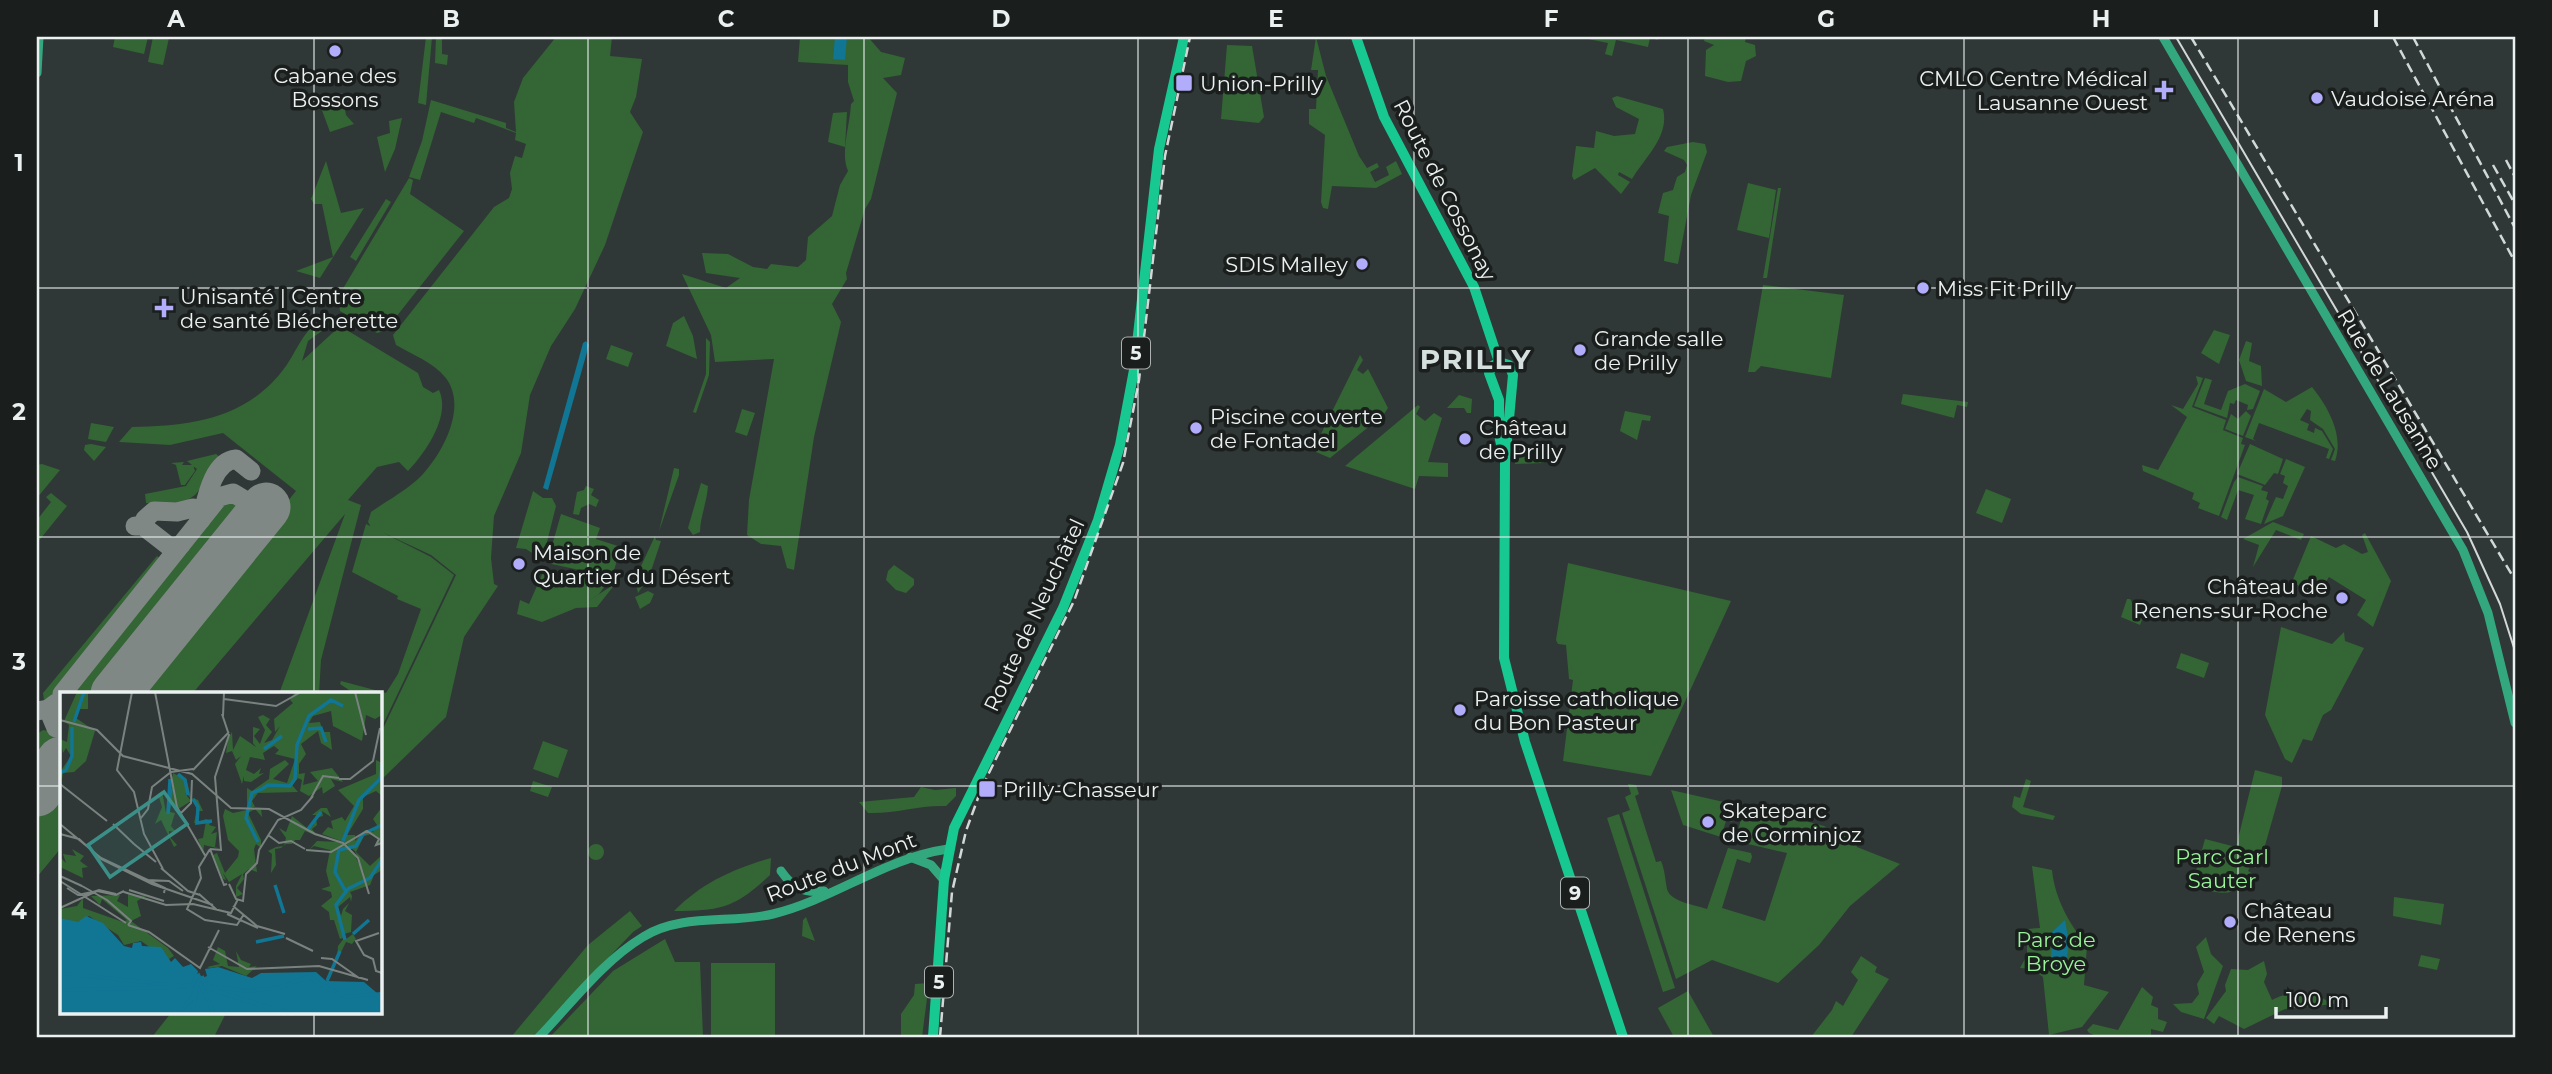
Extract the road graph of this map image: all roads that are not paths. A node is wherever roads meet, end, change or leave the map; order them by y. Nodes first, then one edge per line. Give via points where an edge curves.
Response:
1 (39, 37) edge
2 (1184, 37) edge
3 (1356, 37) edge
4 (2163, 37) edge
5 (37, 73) edge
6 (1499, 362) junction
7 (1511, 381) junction
8 (1496, 384) junction
9 (1505, 462) junction
10 (2515, 723) edge
11 (948, 849) junction
12 (910, 857) junction
13 (781, 871) dead end
14 (944, 880) junction
15 (829, 891) junction
16 (539, 1037) edge
17 (933, 1037) edge
18 (1623, 1037) edge

1 - 5 main road
2 - 11 main road, Route de Neuchâtel / 5 via 1154,180 1127,412 1104,504 1063,607 968,794
3 - 6 main road, Route de Cossonay via 1395,141 1474,287
4 - 10 main road, Rue de Lausanne via 2463,550 2492,626
6 - 7 main road via 1511,368
6 - 8 main road via 1489,373
7 - 8 main road
7 - 9 main road
8 - 9 main road, 9
9 - 18 main road, 9 via 1504,658 1527,750
11 - 12 main road, Route du Mont
11 - 14 main road, Route de Neuchâtel / 5
12 - 14 main road via 931,865
12 - 15 main road, Route du Mont
13 - 15 main road via 799,890
14 - 17 main road, Route de Neuchâtel / 5
15 - 16 main road, Route du Mont via 774,914 674,924 656,930 619,955

